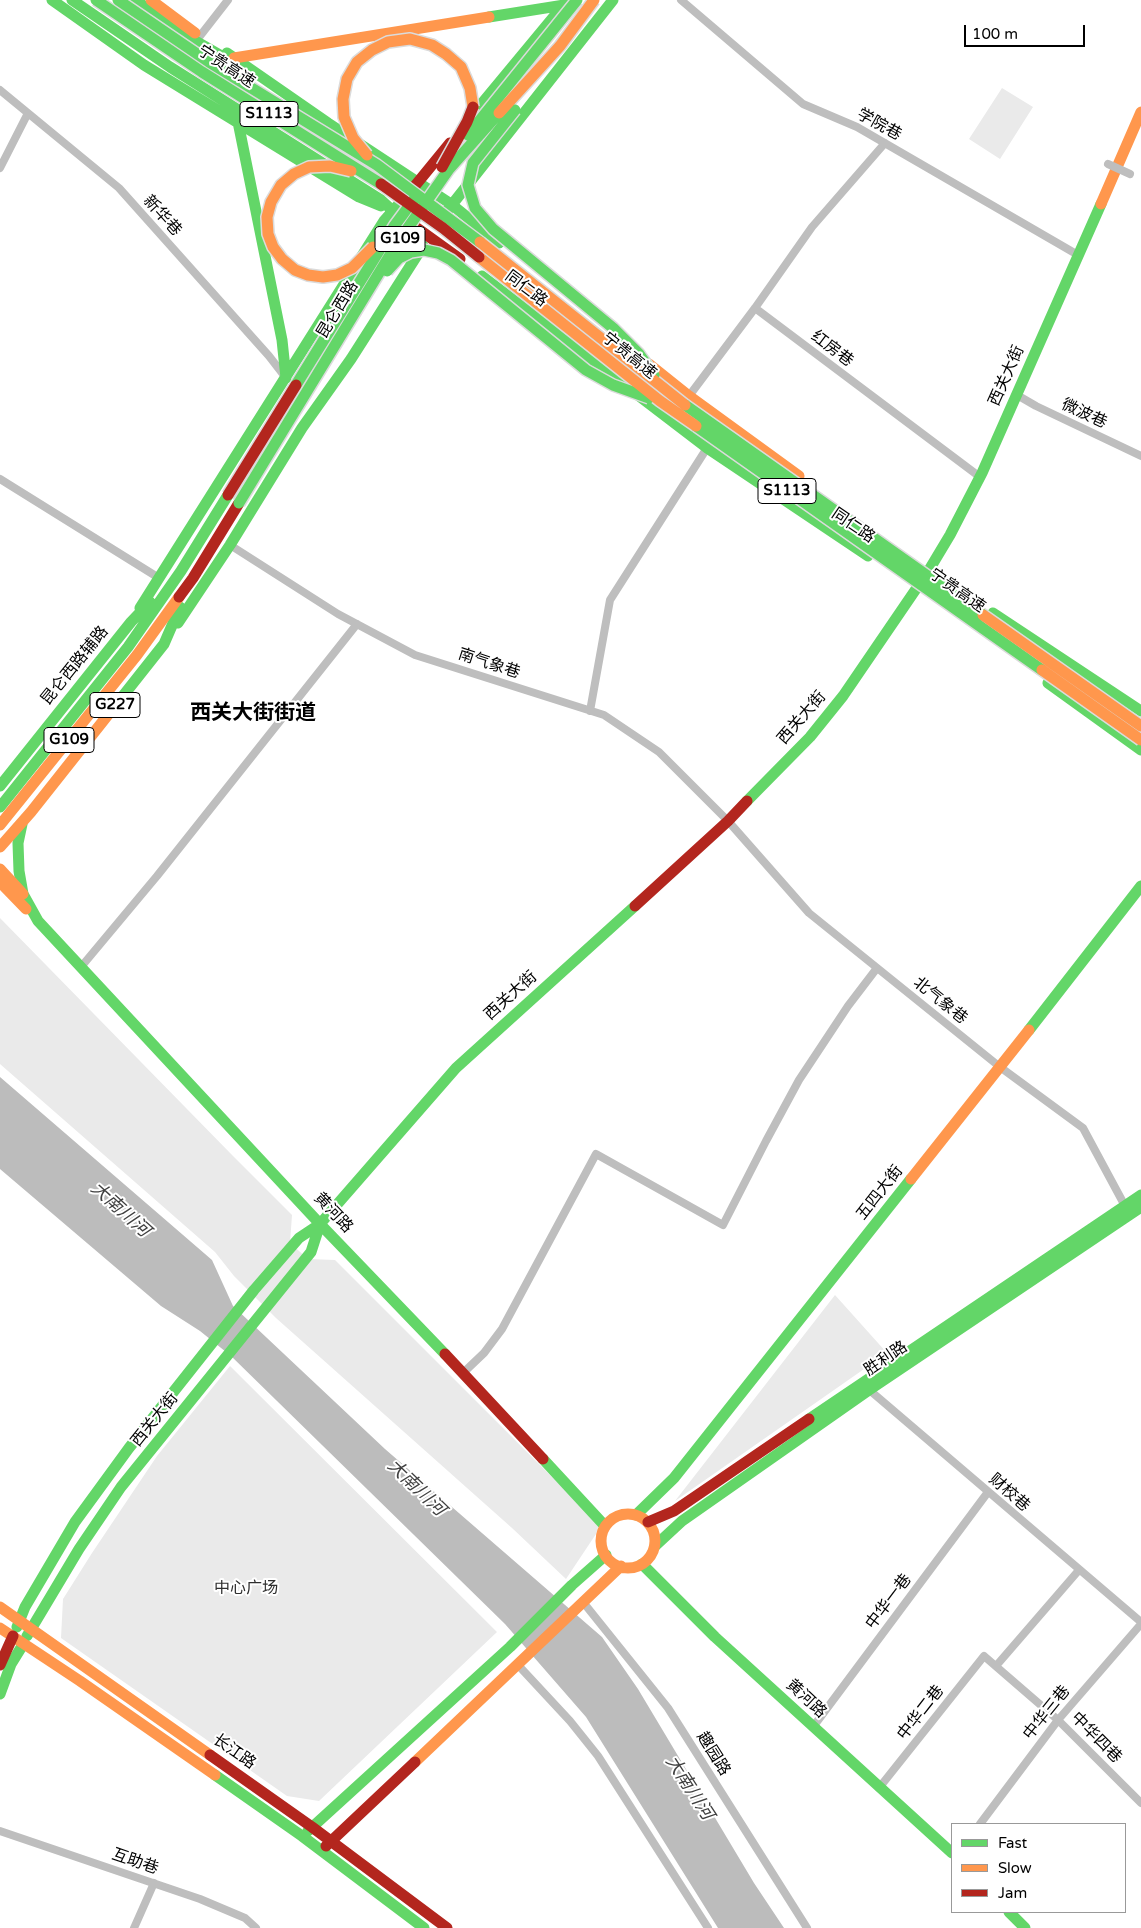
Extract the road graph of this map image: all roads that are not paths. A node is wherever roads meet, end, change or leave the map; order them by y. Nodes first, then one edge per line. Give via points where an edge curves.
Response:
1 (52, 0) edge
2 (72, 0) edge
3 (96, 0) edge
4 (118, 0) edge
5 (135, 0) edge
6 (151, 0) edge
7 (228, 0) edge
8 (577, 0) edge
9 (594, 0) edge
10 (613, 0) edge
11 (681, 0) edge
12 (566, 2) edge
13 (200, 36) junction
14 (560, 46) junction
15 (234, 58) junction
16 (0, 90) edge
17 (1141, 112) edge
18 (28, 113) junction
19 (238, 122) junction
20 (885, 143) junction
21 (1108, 164) dead end
22 (377, 165) junction
23 (442, 167) junction
24 (0, 168) edge
25 (1130, 174) dead end
26 (370, 177) junction
27 (418, 181) junction
28 (451, 204) junction
29 (393, 211) junction
30 (395, 225) junction
31 (429, 236) junction
32 (1078, 255) junction
33 (755, 308) junction
34 (327, 361) junction
35 (286, 378) junction
36 (1017, 395) junction
37 (689, 396) junction
38 (664, 397) junction
39 (707, 448) junction
40 (1141, 456) edge
41 (980, 477) junction
42 (0, 479) edge
43 (215, 490) junction
44 (264, 491) junction
45 (230, 545) junction
46 (929, 570) junction
47 (181, 571) junction
48 (159, 578) junction
49 (193, 578) junction
50 (917, 589) junction
51 (132, 622) junction
52 (357, 624) junction
53 (164, 644) junction
54 (590, 711) junction
55 (1141, 712) edge
56 (1141, 726) edge
57 (1141, 740) edge
58 (1141, 750) edge
59 (1, 784) edge
60 (0, 807) edge
61 (728, 821) junction
62 (22, 824) junction
63 (0, 825) edge
64 (0, 847) edge
65 (0, 868) edge
66 (0, 882) edge
67 (1141, 886) edge
68 (23, 894) junction
69 (38, 921) junction
70 (81, 967) junction
71 (877, 968) junction
72 (1000, 1067) junction
73 (1141, 1195) edge
74 (1125, 1206) junction
75 (1141, 1207) edge
76 (320, 1224) junction
77 (463, 1373) junction
78 (865, 1387) junction
79 (988, 1492) junction
80 (636, 1515) junction
81 (648, 1522) junction
82 (605, 1526) junction
83 (655, 1546) junction
84 (606, 1555) junction
85 (642, 1564) junction
86 (621, 1566) junction
87 (1079, 1570) junction
88 (581, 1604) junction
89 (0, 1608) edge
90 (19, 1622) junction
91 (1141, 1623) edge
92 (0, 1628) edge
93 (30, 1629) junction
94 (13, 1636) junction
95 (24, 1643) junction
96 (984, 1656) joint
97 (522, 1661) junction
98 (0, 1665) edge
99 (996, 1666) junction
100 (0, 1694) edge
101 (1058, 1720) junction
102 (813, 1727) junction
103 (879, 1788) junction
104 (1141, 1803) edge
105 (981, 1823) edge
106 (312, 1827) junction
107 (0, 1831) edge
108 (302, 1836) junction
109 (331, 1841) junction
110 (321, 1851) junction
111 (951, 1852) edge
112 (154, 1883) junction
113 (1010, 1913) edge
114 (134, 1928) edge
115 (256, 1928) edge
116 (424, 1928) edge
117 (447, 1928) edge
118 (708, 1928) edge
119 (807, 1928) edge
120 (1025, 1928) edge

1 - 19 main road via 144,65
2 - 29 main road via 170,67 381,200
3 - 26 main road, 宁贵高速 / S1113, bridge via 202,72
4 - 22 main road, 宁贵高速 / S1113, bridge via 209,62
5 - 15 main road via 192,39 225,58
6 - 13 main road
7 - 13 street
8 - 23 main road, 昆仑西路 / G109, bridge
9 - 14 main road, 昆仑西路 / G109, bridge
10 - 28 main road
11 - 20 street, 学院巷 via 803,104
12 - 15 main road
12 - 27 main road
13 - 15 main road
14 - 34 main road, 昆仑西路 / G109, bridge via 450,170 396,245
14 - 38 main road, bridge via 536,84 473,163 468,185 476,208 493,229 613,328 639,354
15 - 27 main road, 同仁路
16 - 18 street, 新华巷
17 - 32 main road, 西关大街
18 - 24 street
18 - 35 street, 新华巷 via 119,188
19 - 29 main road via 359,197
19 - 35 main road via 282,340
20 - 32 street, 学院巷
20 - 33 street via 812,227
21 - 25 street, bridge
22 - 23 main road, bridge via 353,138 344,117 347,79 357,62 372,50 388,42 410,39 432,44 446,54 461,67 470,88 473,106
22 - 38 main road, 宁贵高速 / S1113, bridge via 450,218
23 - 30 main road, 昆仑西路 / G109, bridge
26 - 30 main road, bridge via 330,166 309,166 294,174 281,185 271,202 267,217 273,247 295,270 323,277 337,275 352,268
26 - 38 main road, 宁贵高速 / S1113, bridge via 443,228
27 - 28 main road, 同仁路
27 - 29 main road
28 - 31 main road
28 - 37 main road, 同仁路
29 - 31 main road, 同仁路
29 - 35 main road
30 - 47 main road, 昆仑西路 / G109, bridge
31 - 39 main road, 同仁路
31 - 44 main road
32 - 36 main road, 西关大街
33 - 37 street
33 - 41 street, 红房巷
34 - 38 main road, bridge via 341,346 389,266 410,252 424,250 451,260 586,370 613,385
34 - 49 main road, 昆仑西路 / G109, bridge
35 - 43 main road
36 - 40 street, 微波巷
36 - 41 main road, 西关大街
37 - 46 main road, 同仁路
38 - 56 main road, 宁贵高速 / S1113, bridge
38 - 57 main road, 宁贵高速 / S1113, bridge
39 - 50 main road, 同仁路
39 - 54 street via 610,600
41 - 46 main road, 西关大街
42 - 48 street
43 - 47 main road via 206,516 186,549
43 - 48 main road
44 - 45 main road
44 - 49 main road via 231,529 212,561
45 - 52 street, 南气象巷
45 - 53 main road
46 - 50 main road, 西关大街
46 - 55 main road, 同仁路
47 - 51 main road, 昆仑西路辅路 / G227
47 - 60 main road, 昆仑西路 / G109 via 128,647
48 - 51 main road
49 - 53 main road, G227
49 - 63 main road, 昆仑西路 / G109 via 137,655
50 - 58 main road, 同仁路
50 - 61 main road, 西关大街 via 843,696 810,737
51 - 59 main road, 昆仑西路辅路 / G227
52 - 54 street, 南气象巷 via 415,655
52 - 70 street
53 - 62 main road, G227
54 - 61 street, 南气象巷 via 604,715 658,752
61 - 71 street, 北气象巷 via 808,914
61 - 76 main road, 西关大街 via 456,1068
62 - 64 main road, G227
62 - 68 main road via 18,843
65 - 68 main road
66 - 69 main road
67 - 72 main road, 五四大街
68 - 69 main road
69 - 70 main road, 黄河路
70 - 76 main road, 黄河路
71 - 72 street, 北气象巷
71 - 77 street via 800,1080 723,1225 596,1154 502,1329
72 - 74 street, 北气象巷 via 1083,1128
72 - 80 main road, 五四大街 via 674,1478
73 - 74 main road, 胜利路
74 - 78 main road, 胜利路
75 - 78 main road, 胜利路
76 - 77 main road, 黄河路
76 - 90 main road, 西关大街 via 298,1238 129,1448 75,1522
76 - 93 main road, 西关大街 via 311,1252 121,1487
77 - 82 main road, 黄河路
78 - 79 street, 财校巷
78 - 81 main road, 胜利路 via 674,1511
78 - 83 main road, 胜利路 via 682,1521
79 - 87 street, 财校巷
79 - 102 street, 中华一巷
80 - 81 main road
80 - 82 main road via 614,1517
81 - 83 main road via 654,1532
82 - 84 main road via 602,1548
83 - 85 main road
84 - 86 main road
84 - 106 main road
85 - 86 main road
85 - 102 main road, 黄河路
86 - 88 main road
87 - 91 street, 财校巷
87 - 99 street
88 - 97 main road
88 - 119 street, 趣园路 via 668,1708
89 - 90 main road, 长江路
90 - 93 main road, 长江路
90 - 94 main road, 西关大街
91 - 101 street, 中华三巷
92 - 94 main road, 长江路
93 - 95 main road, 西关大街
93 - 106 main road, 长江路
94 - 95 main road, 长江路
94 - 98 main road, 西关大街
95 - 100 main road, 西关大街 via 11,1664
95 - 108 main road, 长江路
96 - 99 street, 中华四巷
96 - 103 street, 中华二巷
97 - 109 main road
97 - 118 street via 598,1756
99 - 101 street, 中华四巷
101 - 104 street, 中华四巷
101 - 105 street, 中华三巷
102 - 103 main road, 黄河路
103 - 111 main road, 黄河路
106 - 108 main road
106 - 109 main road, 长江路
107 - 112 street, 互助巷
108 - 110 main road, 长江路
109 - 110 main road
109 - 117 main road, 长江路
110 - 116 main road, 长江路
112 - 114 street
112 - 115 street, 互助巷 via 245,1918
113 - 120 main road

